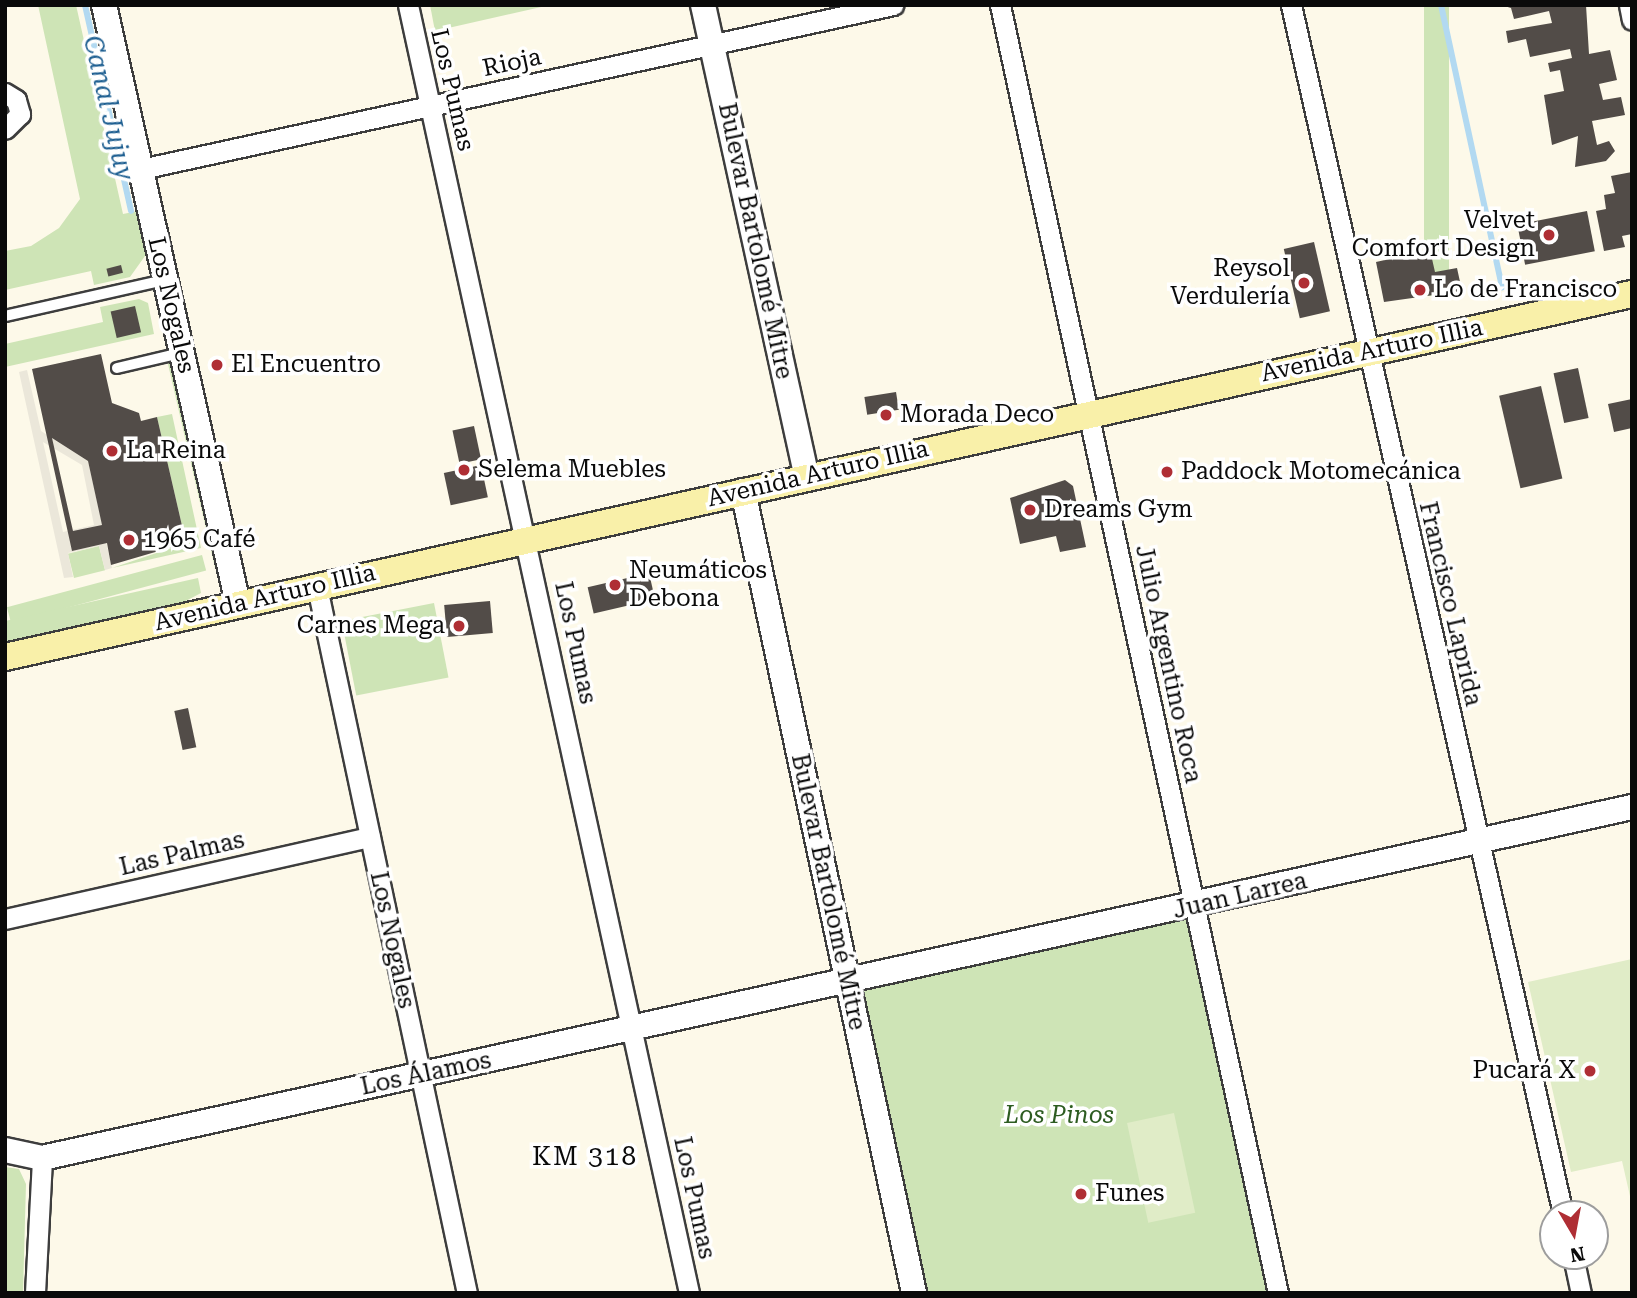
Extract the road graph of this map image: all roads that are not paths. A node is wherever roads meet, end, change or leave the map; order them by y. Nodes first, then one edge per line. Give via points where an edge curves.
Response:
1 (104, 5) edge
2 (408, 5) edge
3 (703, 5) edge
4 (893, 5) edge
5 (1000, 5) edge
6 (1291, 5) edge
7 (1629, 5) edge
8 (1632, 20) edge
9 (712, 45) junction
10 (5, 93) edge
11 (431, 106) junction
12 (5, 129) edge
13 (141, 170) junction
14 (166, 280) junction
15 (1632, 294) edge
16 (5, 316) edge
17 (1368, 352) junction
18 (182, 353) junction
19 (117, 368) dead end
20 (1090, 413) junction
21 (807, 477) junction
22 (743, 491) junction
23 (527, 540) junction
24 (317, 587) junction
25 (238, 604) junction
26 (5, 657) edge
27 (1632, 807) edge
28 (370, 837) junction
29 (1479, 842) junction
30 (1195, 906) junction
31 (5, 919) edge
32 (847, 982) junction
33 (632, 1029) junction
34 (421, 1075) junction
35 (5, 1150) edge
36 (42, 1158) junction
37 (1560, 1200) edge
38 (1576, 1270) edge
39 (35, 1293) edge
40 (467, 1293) edge
41 (689, 1293) edge
42 (914, 1293) edge
43 (1278, 1293) edge
44 (1581, 1293) edge

1 - 13 street, Los Nogales
2 - 11 street, Los Pumas
3 - 9 street, Bulevar Bartolomé Mitre
4 - 9 street, Rioja
5 - 20 street, Julio Argentino Roca
6 - 17 street, Francisco Laprida
7 - 8 street
9 - 11 street, Rioja
9 - 21 street, Bulevar Bartolomé Mitre
10 - 12 street via 16,100 20,114
11 - 13 street, Rioja
11 - 23 street, Los Pumas
13 - 14 street, Los Nogales
14 - 16 lane
14 - 18 street, Los Nogales
15 - 17 main road, Avenida Arturo Illia
17 - 20 main road, Avenida Arturo Illia
17 - 29 street, Francisco Laprida
18 - 19 lane
18 - 25 street, Los Nogales
20 - 21 main road, Avenida Arturo Illia
20 - 30 street, Julio Argentino Roca
21 - 22 main road, Avenida Arturo Illia
22 - 23 main road, Avenida Arturo Illia
22 - 32 street, Bulevar Bartolomé Mitre
23 - 24 main road, Avenida Arturo Illia
23 - 33 street, Los Pumas
24 - 25 main road, Avenida Arturo Illia
24 - 28 street, Los Nogales
25 - 26 main road, Avenida Arturo Illia
27 - 29 street, Juan Larrea
28 - 31 street, Las Palmas
28 - 34 street, Los Nogales
29 - 30 street, Juan Larrea
29 - 37 street, Francisco Laprida
30 - 32 street, Juan Larrea
30 - 43 street, Julio Argentino Roca
32 - 33 street, Los Álamos
32 - 42 street, Bulevar Bartolomé Mitre
33 - 34 street, Los Álamos
33 - 41 street, Los Pumas
34 - 36 street, Los Álamos
34 - 40 street, Los Nogales
35 - 36 street, Los Álamos
36 - 39 street
38 - 44 street

